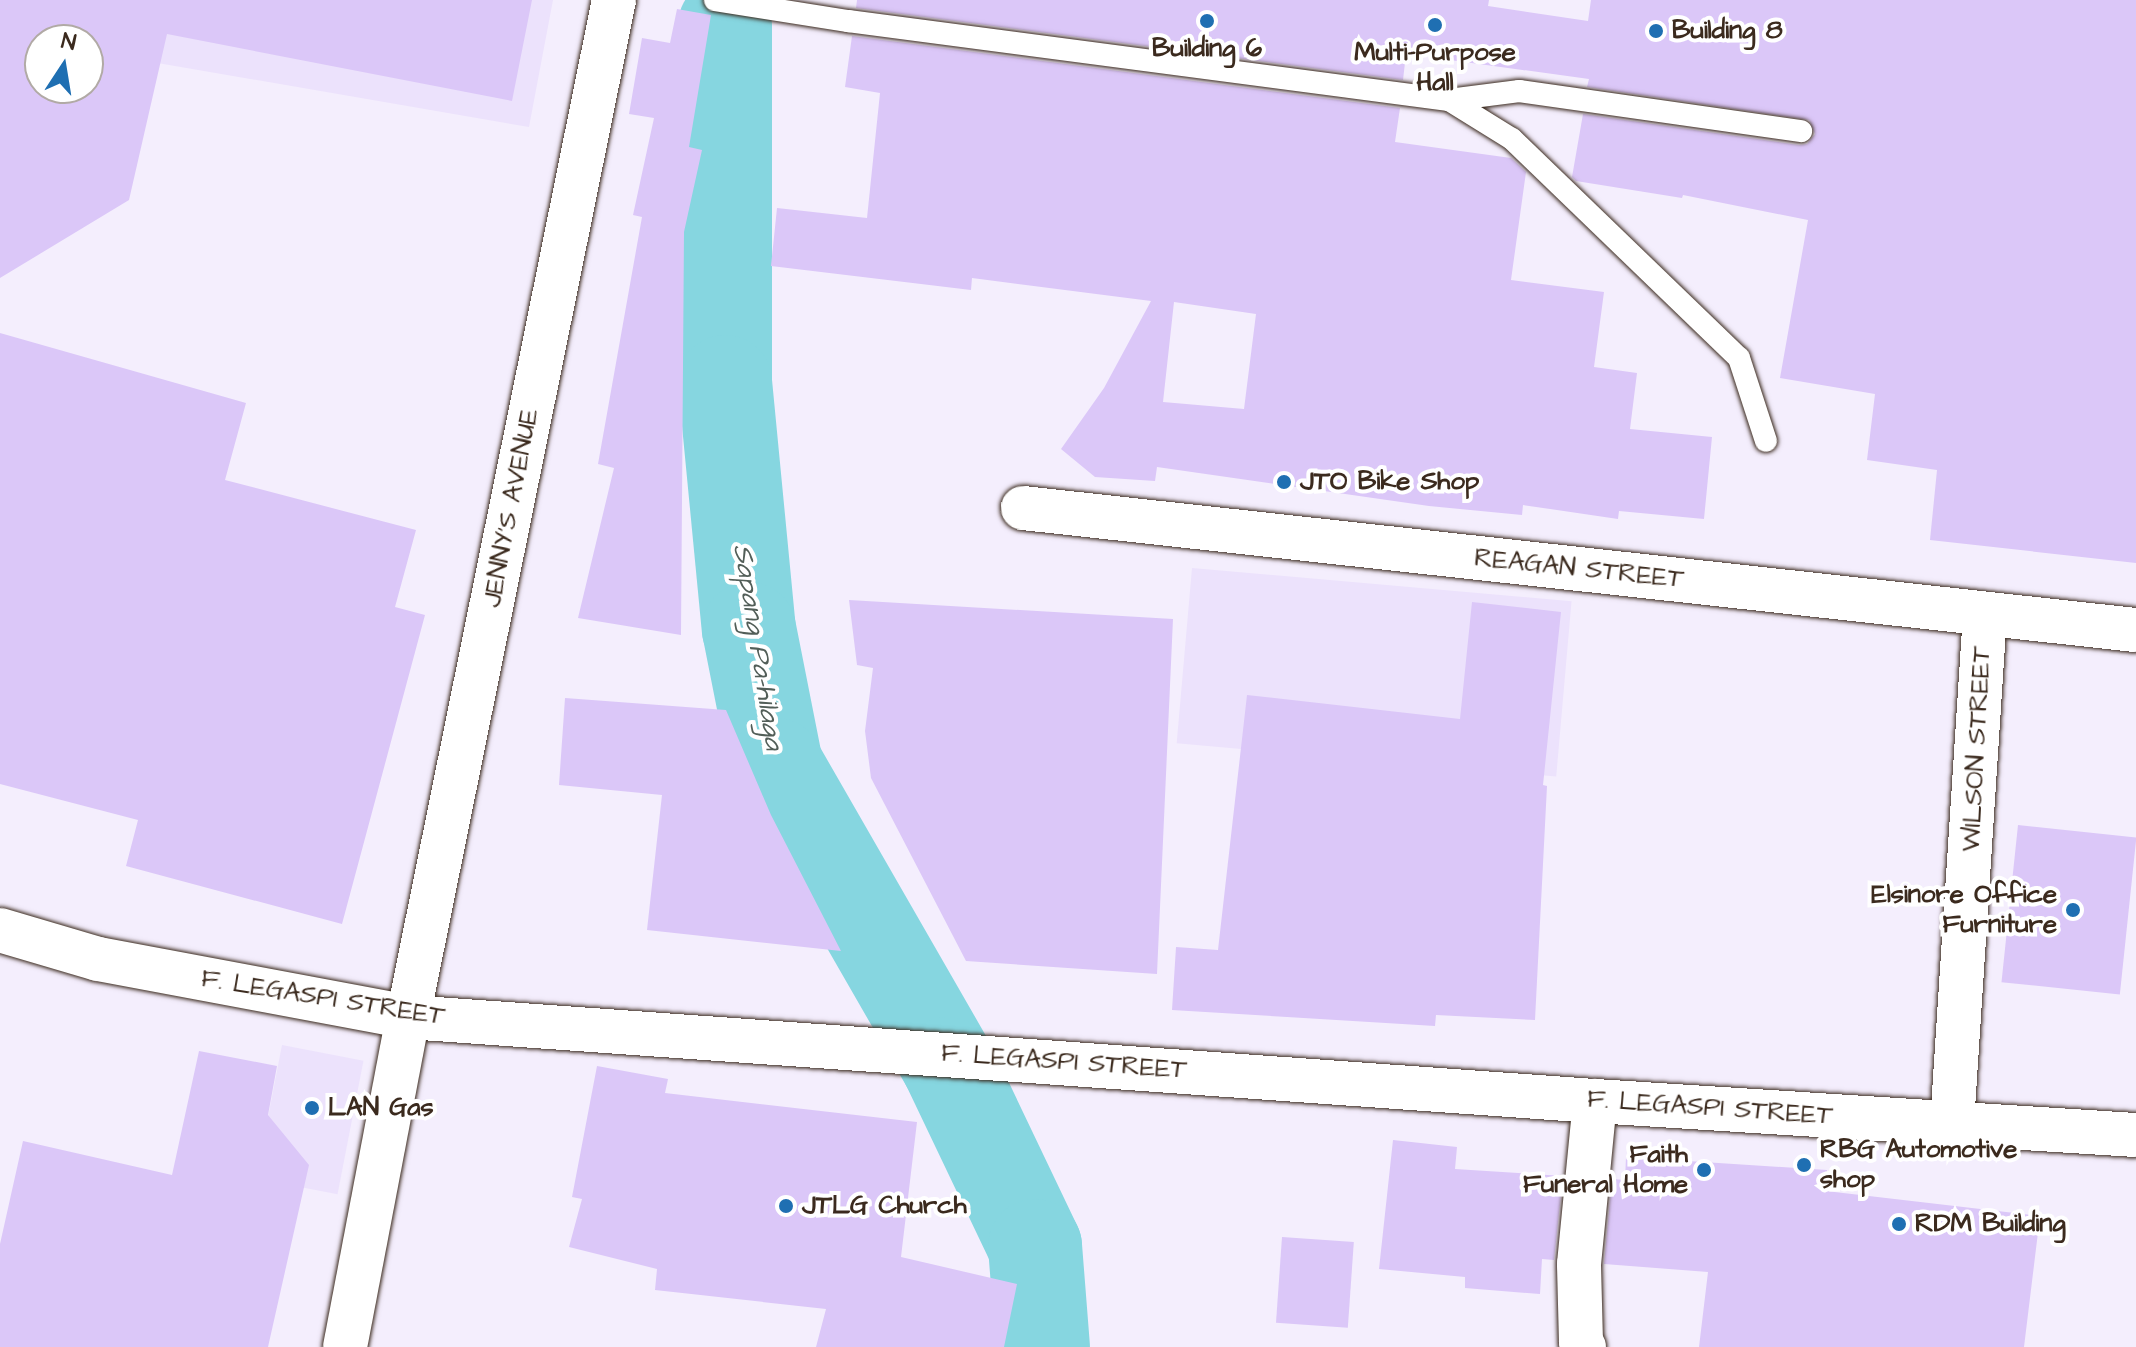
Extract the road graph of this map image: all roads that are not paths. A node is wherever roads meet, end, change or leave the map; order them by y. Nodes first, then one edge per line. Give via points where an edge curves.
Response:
1 (614, 0) edge
2 (715, 0) edge
3 (1449, 100) junction
4 (1801, 131) dead end
5 (1766, 441) dead end
6 (1023, 508) dead end
7 (1985, 614) junction
8 (2136, 630) edge
9 (0, 930) edge
10 (408, 1017) junction
11 (1595, 1101) junction
12 (1952, 1124) junction
13 (2136, 1135) edge
14 (345, 1347) edge
15 (1584, 1347) edge

1 - 10 street, JENNY'S AVENUE
2 - 3 lane
3 - 4 lane via 1519,91
3 - 5 lane via 1512,139 1739,358
6 - 7 street, REAGAN STREET
7 - 8 street, REAGAN STREET
7 - 12 street, WILSON STREET
9 - 10 street, F. LEGASPI STREET via 98,959
10 - 11 street, F. LEGASPI STREET
10 - 14 street, JENNY'S AVENUE
11 - 12 street, F. LEGASPI STREET
11 - 15 street via 1579,1264
12 - 13 street, F. LEGASPI STREET

